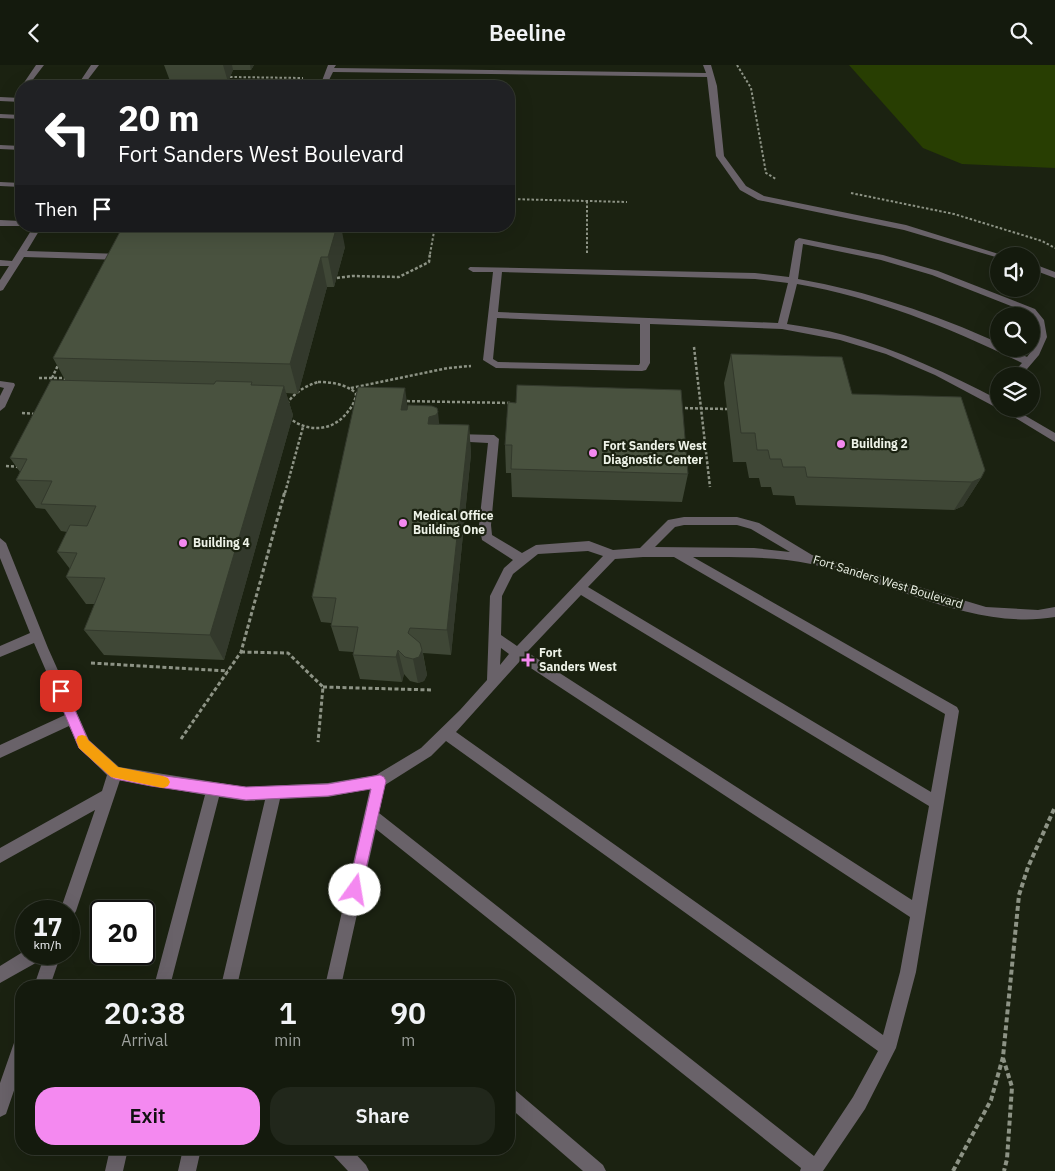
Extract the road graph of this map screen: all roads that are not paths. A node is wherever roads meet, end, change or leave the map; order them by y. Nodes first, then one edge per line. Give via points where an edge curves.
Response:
1 (40, 65) edge
2 (95, 65) edge
3 (607, 65) edge
4 (660, 65) edge
5 (707, 65) edge
6 (331, 67) edge
7 (610, 74) junction
8 (664, 75) junction
9 (710, 75) junction
10 (29, 80) edge
11 (84, 80) edge
12 (326, 80) edge
13 (0, 99) edge
14 (15, 100) edge
15 (0, 116) edge
16 (15, 117) edge
17 (0, 147) edge
18 (15, 148) edge
19 (0, 184) edge
20 (15, 185) edge
21 (0, 223) edge
22 (15, 224) edge
23 (35, 232) edge
24 (990, 253) edge
25 (22, 254) junction
26 (129, 257) edge
27 (0, 263) edge
28 (16, 264) junction
29 (473, 269) dead end
30 (1040, 269) edge
31 (498, 271) junction
32 (1055, 275) edge
33 (793, 280) junction
34 (0, 288) edge
35 (494, 315) junction
36 (645, 320) junction
37 (782, 326) junction
38 (990, 343) edge
39 (1019, 357) edge
40 (1029, 362) junction
41 (1024, 367) edge
42 (0, 384) edge
43 (990, 397) edge
44 (0, 407) edge
45 (1020, 417) edge
46 (448, 438) edge
47 (1055, 438) edge
48 (0, 543) edge
49 (643, 551) junction
50 (676, 553) junction
51 (612, 555) junction
52 (522, 559) junction
53 (811, 559) junction
54 (5, 569) edge
55 (579, 588) junction
56 (1055, 611) edge
57 (37, 637) junction
58 (495, 638) junction
59 (0, 652) edge
60 (518, 653) junction
61 (493, 683) junction
62 (73, 718) junction
63 (446, 733) junction
64 (0, 752) edge
65 (115, 773) junction
66 (380, 781) junction
67 (214, 789) junction
68 (274, 793) junction
69 (107, 796) junction
70 (937, 803) junction
71 (371, 816) junction
72 (0, 856) edge
73 (72, 900) edge
74 (918, 913) junction
75 (17, 965) edge
76 (49, 965) edge
77 (0, 975) edge
78 (44, 980) edge
79 (164, 980) edge
80 (230, 980) edge
81 (339, 980) edge
82 (888, 1048) junction
83 (15, 1063) edge
84 (515, 1101) edge
85 (0, 1107) edge
86 (118, 1155) edge
87 (191, 1155) edge
88 (345, 1155) edge
89 (812, 1169) edge
90 (114, 1171) edge
91 (187, 1171) edge
92 (360, 1171) edge
93 (597, 1171) edge

1 - 10 lane
2 - 11 lane
3 - 7 lane
4 - 8 lane
5 - 9 lane
6 - 7 lane
6 - 12 lane
7 - 8 lane
8 - 9 lane
9 - 24 lane via 720,156 744,188 761,198 906,228
13 - 14 lane
15 - 16 lane
17 - 18 lane
19 - 20 lane
21 - 22 lane
23 - 25 lane
25 - 26 lane
25 - 28 lane
27 - 28 lane
28 - 34 lane
29 - 31 lane
30 - 32 lane
31 - 33 lane via 755,276
31 - 35 lane
33 - 37 lane
33 - 38 lane via 888,303
33 - 40 lane via 798,241 883,258 935,273 1032,311 1042,319 1050,331 1050,338 1047,346
35 - 36 lane
35 - 36 lane via 488,360 496,365 642,369 645,363
36 - 37 lane
37 - 43 lane via 841,337 889,352
39 - 40 lane
40 - 41 lane
42 - 44 lane via 10,385
45 - 47 lane
46 - 52 lane via 494,439 486,537
48 - 54 lane
49 - 50 lane, Fort Sanders West Boulevard
49 - 51 lane, Fort Sanders West Boulevard
49 - 53 lane via 672,523 737,521 755,526
50 - 53 lane, Fort Sanders West Boulevard via 754,553
50 - 70 lane via 952,711
51 - 52 lane via 589,546 536,550
51 - 55 lane
52 - 58 lane via 508,571 496,596
53 - 56 lane, Fort Sanders West Boulevard via 986,612 1038,615
54 - 57 lane
55 - 60 lane
55 - 70 lane
57 - 59 lane
57 - 62 lane
58 - 60 lane
58 - 61 lane
60 - 61 lane
60 - 74 lane
61 - 63 lane
62 - 64 lane
62 - 65 lane via 84,744
63 - 66 lane via 426,752
63 - 82 lane
65 - 67 lane
65 - 69 lane
66 - 68 lane via 328,790
66 - 71 lane
67 - 68 lane
67 - 79 lane
68 - 80 lane
69 - 72 lane
69 - 73 lane
70 - 74 lane
71 - 81 lane
71 - 89 lane
74 - 82 lane via 908,973
75 - 77 lane
76 - 78 lane
82 - 89 lane via 859,1103 820,1163
83 - 85 lane
84 - 93 lane
86 - 90 lane
87 - 91 lane
88 - 92 lane

